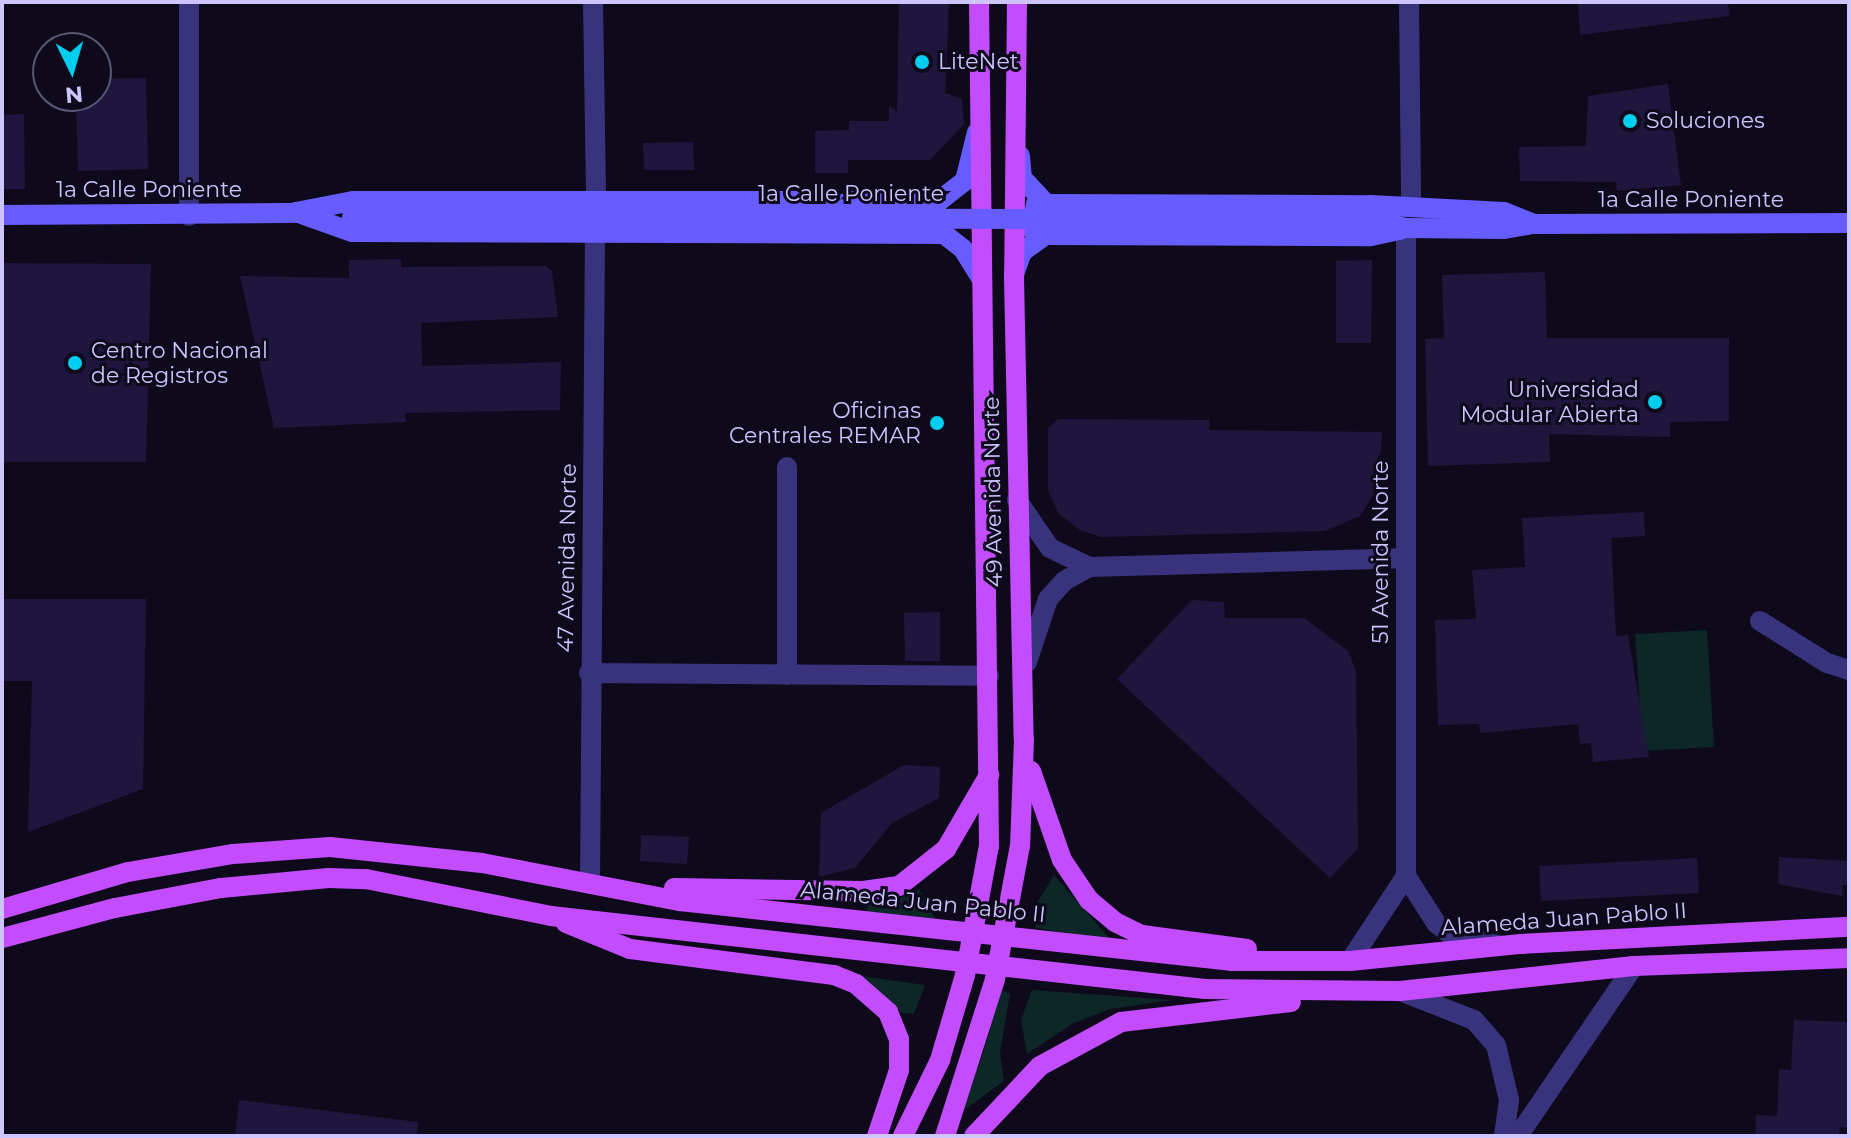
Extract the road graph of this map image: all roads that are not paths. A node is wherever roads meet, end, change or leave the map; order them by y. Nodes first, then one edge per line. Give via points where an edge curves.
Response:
1 (189, 2) edge
2 (593, 2) edge
3 (979, 2) edge
4 (1017, 2) edge
5 (1409, 2) edge
6 (980, 124) junction
7 (1017, 126) junction
8 (939, 201) junction
9 (596, 202) junction
10 (727, 202) junction
11 (1045, 203) junction
12 (1411, 207) junction
13 (296, 212) junction
14 (2, 215) edge
15 (189, 216) junction
16 (1849, 223) edge
17 (1533, 224) junction
18 (1406, 228) junction
19 (595, 233) junction
20 (728, 234) junction
21 (944, 234) junction
22 (1045, 235) junction
23 (981, 278) junction
24 (1014, 278) junction
25 (787, 467) dead end
26 (1017, 500) junction
27 (1404, 558) junction
28 (1089, 567) junction
29 (1760, 621) dead end
30 (1849, 670) edge
31 (589, 673) junction
32 (787, 675) junction
33 (989, 676) junction
34 (1023, 686) junction
35 (1024, 739) junction
36 (991, 771) junction
37 (1406, 876) junction
38 (590, 884) junction
39 (632, 892) junction
40 (2, 909) edge
41 (551, 916) junction
42 (1849, 927) edge
43 (2, 938) edge
44 (1502, 946) junction
45 (1849, 958) edge
46 (1350, 961) junction
47 (1634, 966) junction
48 (1400, 991) junction
49 (947, 1130) edge
50 (877, 1136) edge
51 (903, 1136) edge
52 (974, 1136) edge
53 (1504, 1136) edge
54 (1518, 1136) edge

1 - 15 street
2 - 9 street
3 - 6 main road, 49 Avenida Norte
4 - 7 main road, 49 Avenida Norte
5 - 12 street
6 - 8 street, 1a Calle Poniente via 965,181
6 - 23 main road, 49 Avenida Norte
7 - 11 street via 1022,178
7 - 24 main road, 49 Avenida Norte
8 - 10 street, 1a Calle Poniente
8 - 21 street via 956,209 956,227
9 - 10 street, 1a Calle Poniente
9 - 13 street, 1a Calle Poniente via 353,201
10 - 20 street
11 - 12 street, 1a Calle Poniente
11 - 22 street via 1033,208 1031,223 1034,231
12 - 17 street, 1a Calle Poniente via 1504,212
13 - 15 street, 1a Calle Poniente
13 - 18 street, 1a Calle Poniente, bridge via 352,217 1371,220
13 - 19 street, 1a Calle Poniente via 352,232
14 - 15 street, 1a Calle Poniente
16 - 17 street, 1a Calle Poniente
17 - 18 street, 1a Calle Poniente via 1504,229
18 - 22 street, 1a Calle Poniente via 1371,236
18 - 27 street, 51 Avenida Norte
19 - 20 street, 1a Calle Poniente
19 - 31 street, 47 Avenida Norte
20 - 21 street, 1a Calle Poniente
21 - 23 street, 1a Calle Poniente via 963,249
22 - 24 street via 1022,252
23 - 33 main road, 49 Avenida Norte
24 - 26 main road, 49 Avenida Norte
25 - 32 street
26 - 28 street via 1050,548
26 - 34 main road, 49 Avenida Norte
27 - 28 street
27 - 37 street, 51 Avenida Norte
28 - 34 street via 1064,581 1048,599 1031,638
29 - 30 street via 1827,663
31 - 32 street
31 - 38 street, 47 Avenida Norte
32 - 33 street
33 - 36 main road, 49 Avenida Norte
34 - 35 main road, 49 Avenida Norte
35 - 46 main road via 1047,830 1089,900 1115,922 1142,935
35 - 49 main road, 49 Avenida Norte, bridge via 1020,846 995,979
36 - 39 main road via 946,849 899,886
36 - 51 main road, 49 Avenida Norte, bridge via 989,846 965,975 923,1097
37 - 44 street via 1436,923 1450,934
37 - 46 street
38 - 39 main road, Alameda Juan Pablo II
38 - 40 main road, Alameda Juan Pablo II via 482,863 330,847 233,854 128,872
39 - 46 main road, Alameda Juan Pablo II via 1170,956
41 - 43 main road via 366,879 329,878 221,888 101,911
41 - 48 main road via 1205,989
41 - 50 main road via 630,949 818,973 856,984 888,1012 899,1039 899,1070
42 - 44 main road, Alameda Juan Pablo II
44 - 46 main road, Alameda Juan Pablo II
45 - 47 main road
47 - 48 main road
47 - 54 street
48 - 52 main road via 1121,1022 1040,1066
48 - 53 street via 1474,1020 1496,1045 1509,1100

